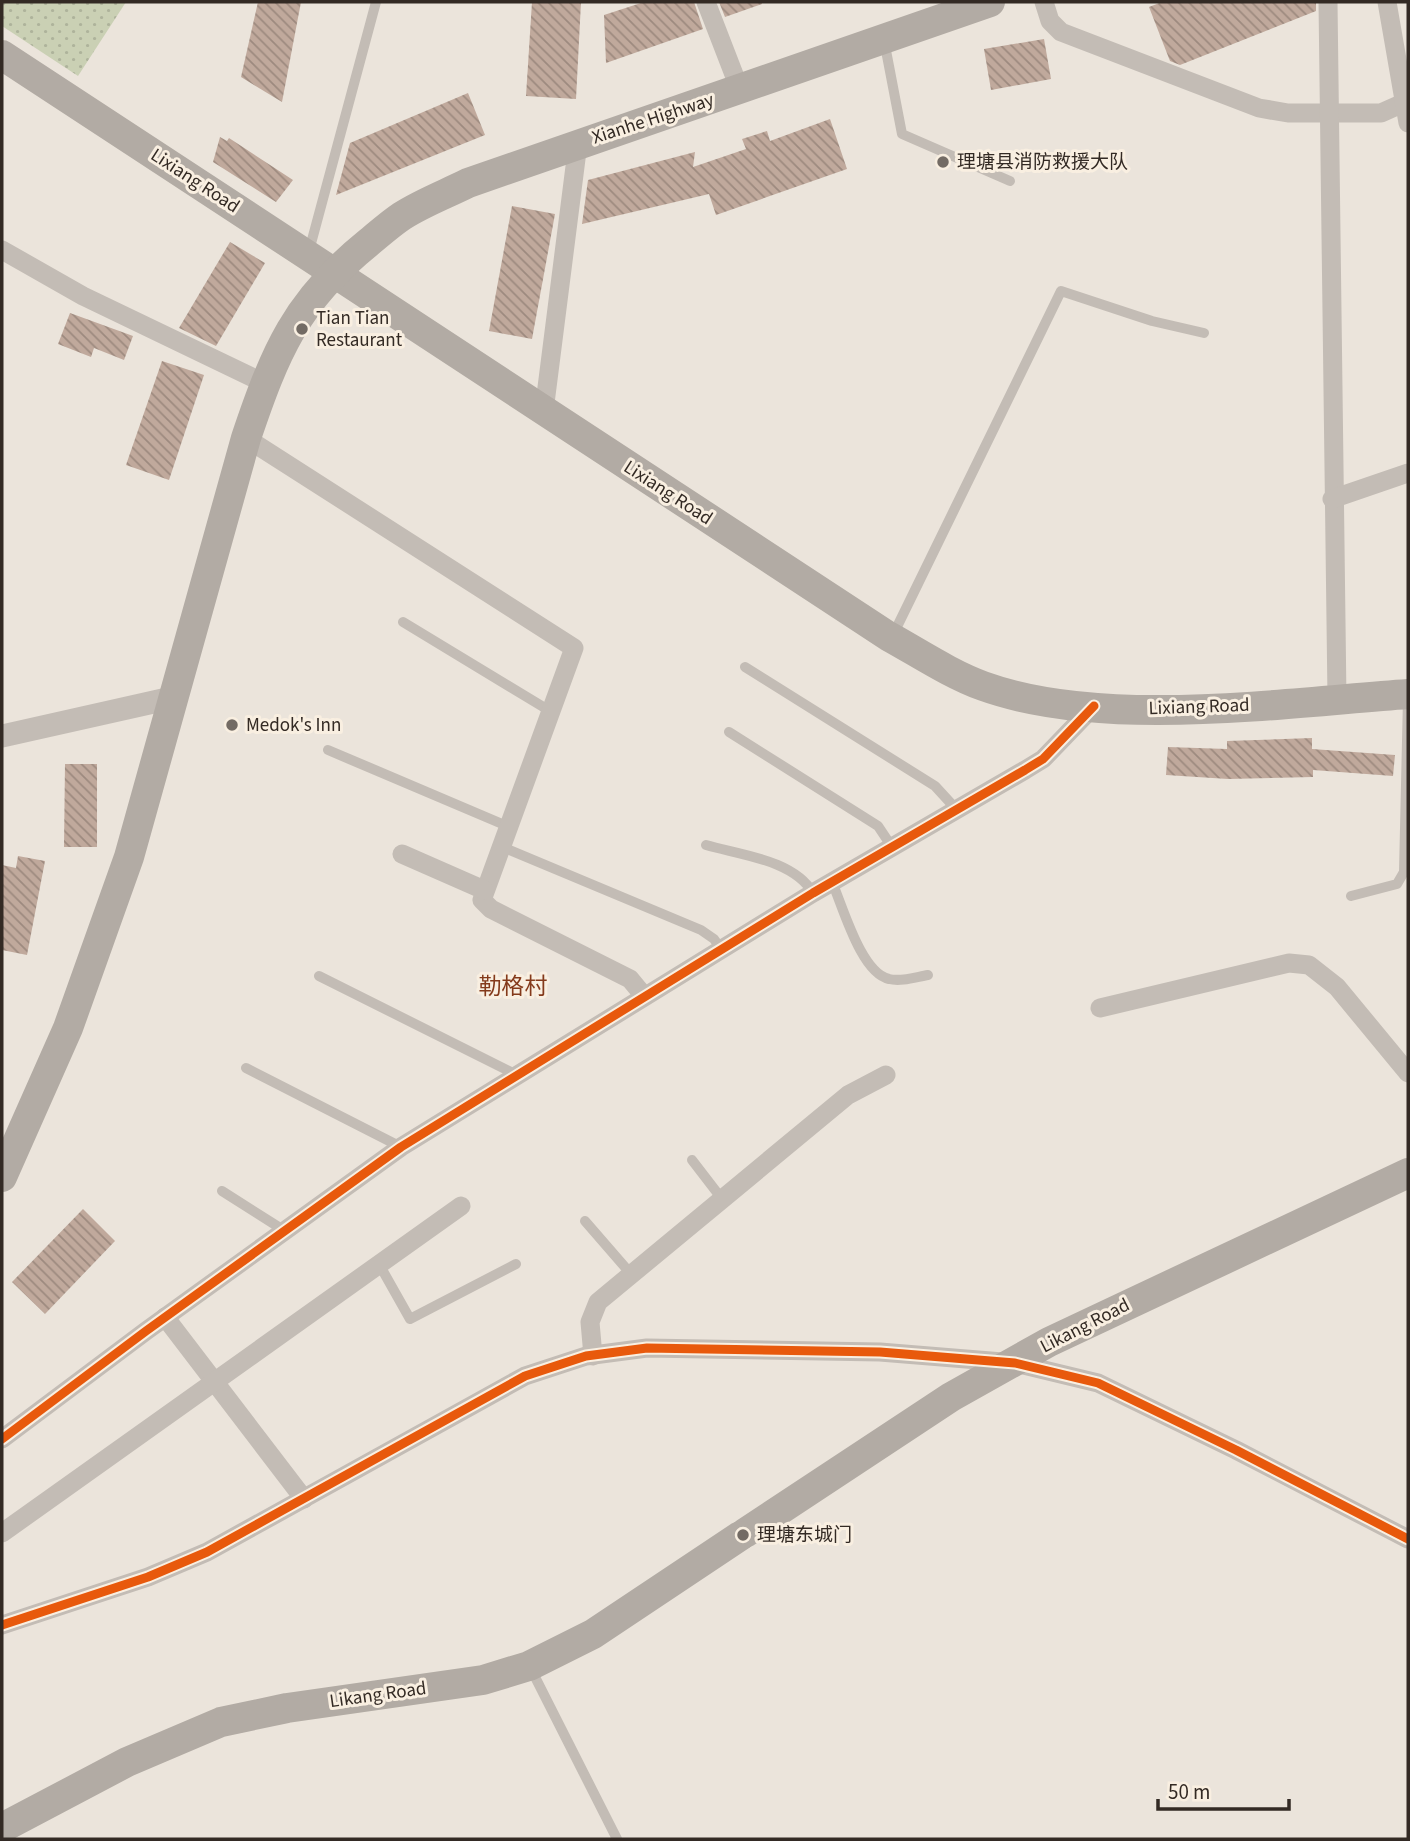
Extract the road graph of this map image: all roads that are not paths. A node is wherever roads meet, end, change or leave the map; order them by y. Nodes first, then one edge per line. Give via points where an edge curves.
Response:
1 (376, 2) edge
2 (706, 2) edge
3 (990, 2) edge
4 (1044, 2) edge
5 (1328, 2) edge
6 (1387, 2) edge
7 (884, 40) junction
8 (2, 55) edge
9 (740, 90) junction
10 (1406, 102) edge
11 (1329, 114) junction
12 (1408, 123) edge
13 (578, 143) junction
14 (1010, 181) dead end
15 (2, 250) edge
16 (308, 255) junction
17 (334, 271) junction
18 (1204, 333) dead end
19 (264, 383) junction
20 (544, 411) junction
21 (246, 438) junction
22 (1408, 474) edge
23 (1332, 499) junction
24 (403, 622) dead end
25 (891, 638) junction
26 (745, 667) dead end
27 (1408, 694) edge
28 (176, 697) junction
29 (1336, 699) junction
30 (1094, 706) junction
31 (551, 711) junction
32 (729, 732) dead end
33 (2, 736) edge
34 (328, 750) dead end
35 (957, 810) junction
36 (508, 826) junction
37 (706, 845) dead end
38 (500, 846) junction
39 (892, 847) junction
40 (402, 854) dead end
41 (832, 882) junction
42 (484, 890) junction
43 (813, 893) junction
44 (1351, 896) dead end
45 (721, 949) junction
46 (928, 975) dead end
47 (319, 976) dead end
48 (644, 996) junction
49 (1100, 1008) dead end
50 (246, 1068) dead end
51 (1408, 1073) edge
52 (515, 1074) junction
53 (886, 1075) dead end
54 (401, 1147) junction
55 (692, 1160) dead end
56 (1408, 1173) edge
57 (2, 1177) edge
58 (222, 1191) dead end
59 (722, 1199) junction
60 (461, 1206) dead end
61 (585, 1221) dead end
62 (285, 1232) junction
63 (379, 1264) junction
64 (516, 1264) dead end
65 (631, 1274) junction
66 (165, 1317) junction
67 (593, 1356) junction
68 (1015, 1363) junction
69 (213, 1380) junction
70 (2, 1439) edge
71 (304, 1499) junction
72 (2, 1533) edge
73 (1408, 1539) edge
74 (2, 1625) edge
75 (529, 1666) junction
76 (2, 1828) edge
77 (617, 1839) edge

1 - 16 lane
2 - 9 street
3 - 7 main road, Xianhe Highway
4 - 11 street via 1050,21 1061,32 1259,107
5 - 11 street
6 - 10 street
7 - 9 main road, Xianhe Highway
7 - 14 lane via 902,134
8 - 16 main road, Lixiang Road
9 - 13 main road, Xianhe Highway
10 - 11 street via 1381,113
10 - 12 street
11 - 23 street
13 - 17 main road, Xianhe Highway via 468,183 401,216
13 - 20 street
15 - 19 street via 63,286
16 - 17 main road, Lixiang Road
17 - 19 main road, Xianhe Highway via 300,313
17 - 20 main road, Lixiang Road
18 - 25 lane via 1061,291
19 - 21 main road, Xianhe Highway
20 - 25 main road, Lixiang Road
21 - 28 main road, Xianhe Highway
21 - 31 street via 574,648
22 - 23 street
23 - 29 street
24 - 31 lane
25 - 30 main road, Lixiang Road via 982,685
26 - 35 lane via 935,786
27 - 29 main road, Lixiang Road
27 - 44 lane via 1404,872 1397,884
28 - 33 street
28 - 57 main road, Xianhe Highway via 130,857 86,982
29 - 30 main road, Lixiang Road via 1202,708
30 - 35 street via 1043,759
31 - 36 street
32 - 39 lane via 877,826
34 - 36 lane
35 - 39 street
36 - 38 street
37 - 43 lane via 794,871
38 - 42 street
38 - 45 lane via 701,930
39 - 41 street
40 - 42 street
41 - 43 street
41 - 46 lane via 862,954 873,969 891,980
42 - 48 street via 482,900 487,907 630,979
43 - 45 street
45 - 48 street
47 - 52 lane
48 - 52 street
49 - 51 street via 1289,963 1308,965 1337,987
50 - 54 lane
52 - 54 street
53 - 59 street via 848,1095
54 - 62 street
55 - 59 lane
56 - 68 main road, Likang Road via 1085,1324
58 - 62 lane
59 - 65 street
60 - 63 street
61 - 65 lane
62 - 66 street
63 - 64 lane via 410,1319
63 - 69 street
65 - 67 street via 592,1310
66 - 69 street
66 - 70 street
67 - 68 street via 647,1348 743,1347 856,1350
67 - 71 street via 525,1376
68 - 73 street via 1098,1383
68 - 75 main road, Likang Road via 951,1397 593,1634
69 - 71 street
69 - 72 street
71 - 74 street via 173,1567
75 - 76 main road, Likang Road via 483,1681 287,1708 221,1722 127,1762
75 - 77 lane

